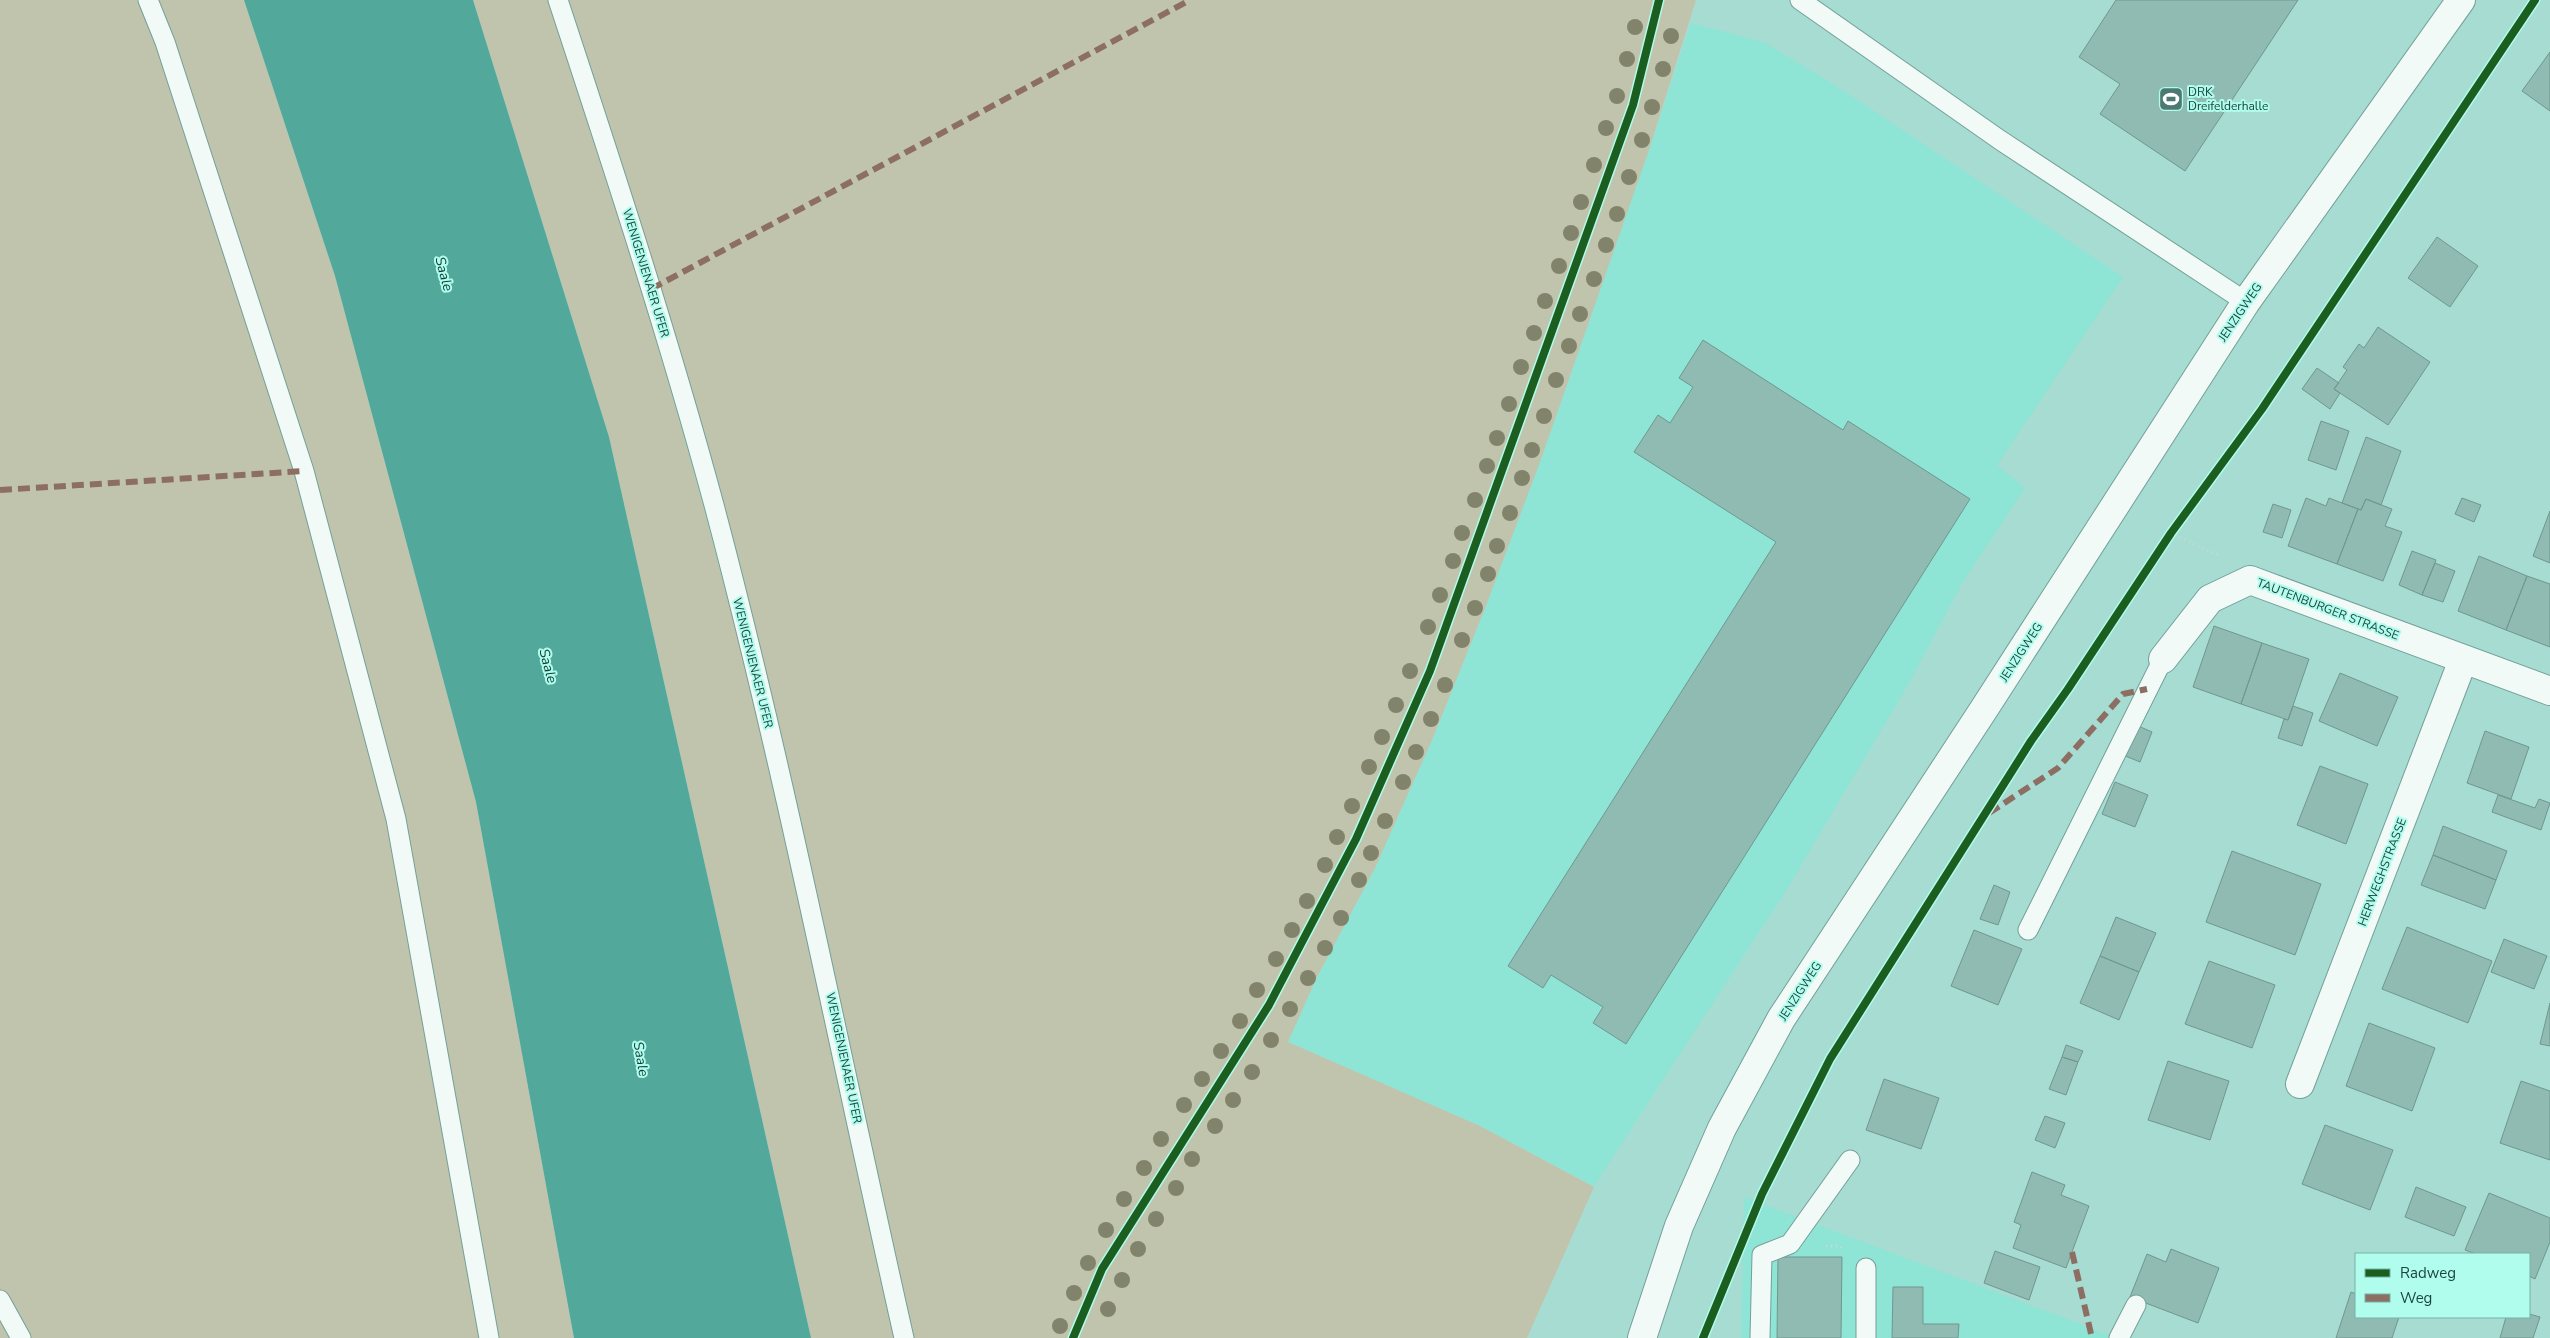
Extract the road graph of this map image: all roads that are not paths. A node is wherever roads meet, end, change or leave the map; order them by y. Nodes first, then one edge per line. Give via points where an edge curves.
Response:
1 (148, 0) edge
2 (558, 0) edge
3 (1800, 0) edge
4 (2461, 0) edge
5 (2246, 302) junction
6 (2162, 659) joint
7 (2464, 660) junction
8 (2550, 691) edge
9 (2028, 930) dead end
10 (2300, 1084) dead end
11 (1850, 1160) dead end
12 (1866, 1268) road end
13 (0, 1300) edge
14 (2136, 1305) dead end
15 (21, 1338) edge
16 (489, 1338) edge
17 (904, 1338) edge
18 (1642, 1338) edge
19 (1760, 1338) edge
20 (1866, 1338) edge
21 (2119, 1338) edge

1 - 16 lane via 165,42 304,471 396,818
2 - 17 lane, WENIGENJENAER UFER via 642,257 714,506 778,764
3 - 5 lane via 2000,140
4 - 5 main road, JENZIGWEG
5 - 18 main road, JENZIGWEG via 1781,1019 1722,1128 1679,1226
6 - 7 main road, TAUTENBURGER STRASSE via 2210,598 2250,580
6 - 9 lane, TAUTENBURGER STRASSE
7 - 8 main road, TAUTENBURGER STRASSE
7 - 10 main road, HERWEGHSTRASSE
11 - 19 lane via 1790,1244 1762,1254
12 - 20 lane
13 - 15 lane
14 - 21 lane

